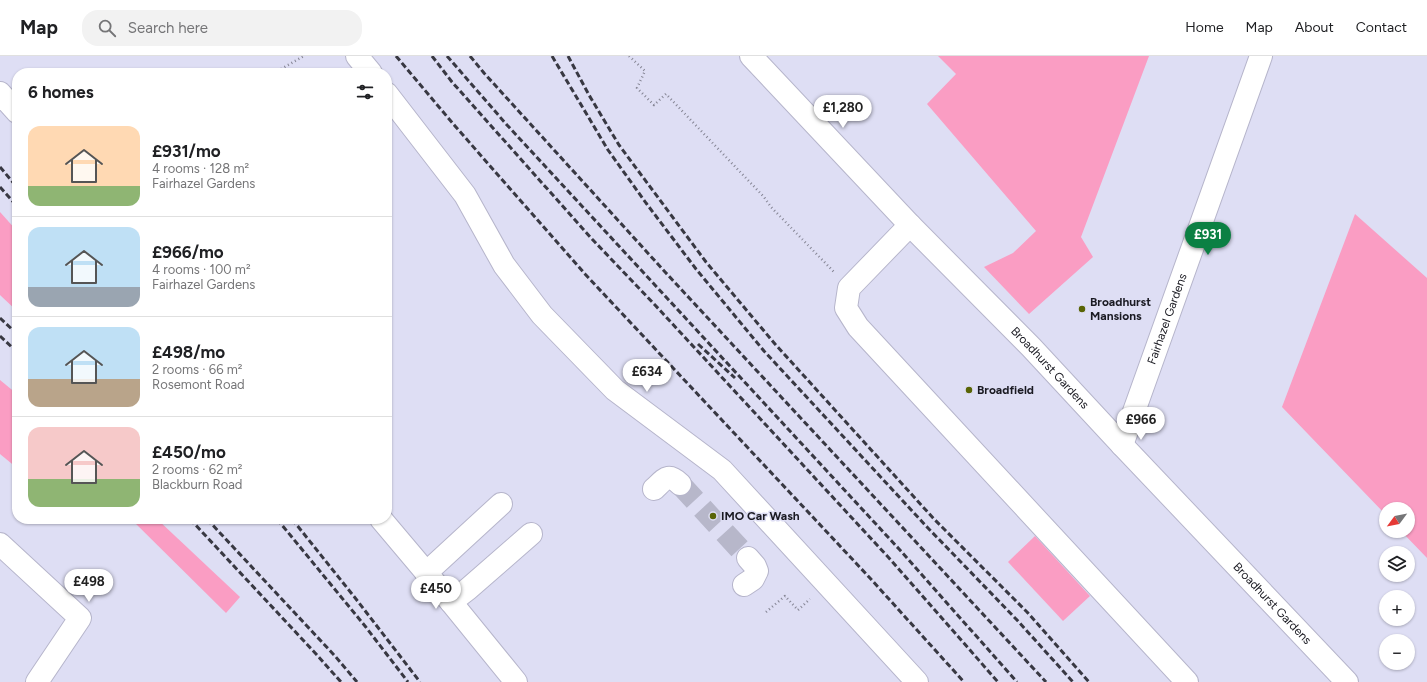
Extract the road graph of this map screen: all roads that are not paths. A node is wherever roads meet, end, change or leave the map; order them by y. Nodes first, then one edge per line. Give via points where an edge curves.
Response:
1 (357, 56) edge
2 (751, 56) edge
3 (1261, 56) edge
4 (366, 68) edge
5 (0, 93) edge
6 (392, 100) edge
7 (12, 106) edge
8 (910, 225) junction
9 (1122, 445) junction
10 (680, 484) tunnel mouth
11 (654, 489) dead end
12 (500, 504) dead end
13 (385, 524) edge
14 (531, 534) dead end
15 (0, 544) edge
16 (748, 558) tunnel mouth
17 (426, 572) junction
18 (744, 586) dead end
19 (451, 602) junction
20 (37, 682) edge
21 (516, 682) edge
22 (917, 682) edge
23 (1187, 682) edge
24 (1347, 682) edge

1 - 4 street
2 - 8 street, Broadhurst Gardens
3 - 9 street, Fairhazel Gardens
5 - 7 street
6 - 22 street via 465,194 504,265 542,315 615,390 722,470
8 - 9 street, Broadhurst Gardens via 1031,346
8 - 23 street via 849,288 846,308 858,327
9 - 24 street, Broadhurst Gardens
10 - 11 street via 672,477 668,477
12 - 17 street
13 - 17 street
14 - 19 street
15 - 20 street via 80,618
16 - 18 street via 757,571 753,579
17 - 19 street
19 - 21 street

